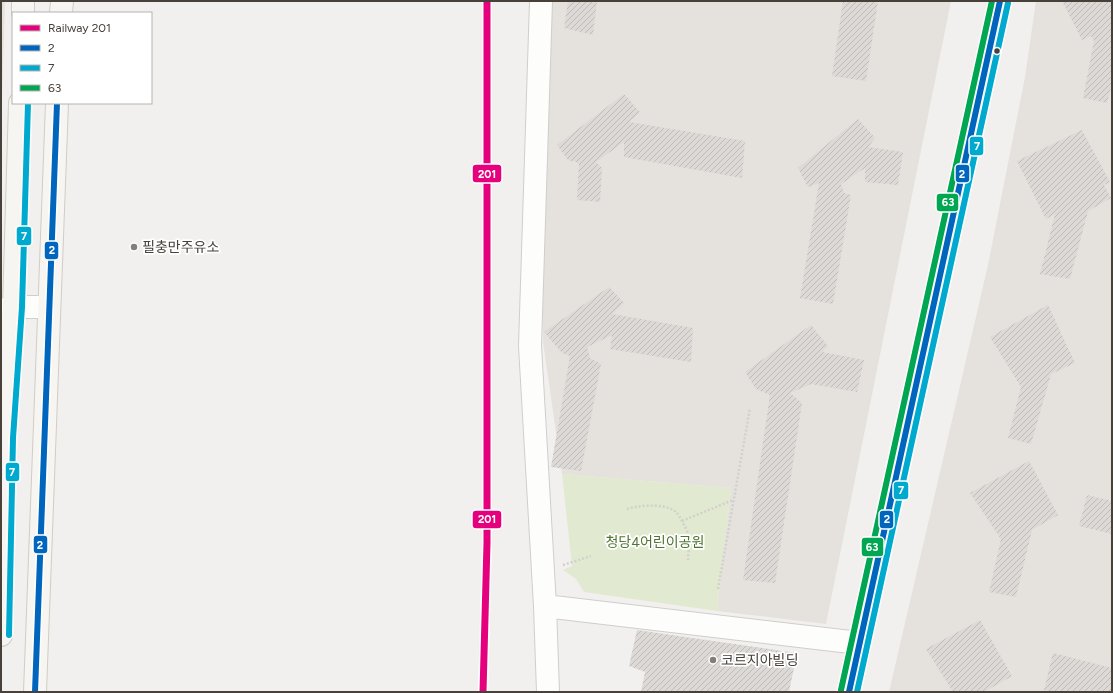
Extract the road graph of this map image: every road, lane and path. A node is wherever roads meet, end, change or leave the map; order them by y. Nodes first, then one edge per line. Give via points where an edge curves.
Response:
1 (23, 1) edge
2 (62, 1) edge
3 (541, 1) edge
4 (1000, 1) edge
5 (23, 12) edge
6 (61, 12) edge
7 (20, 104) edge
8 (57, 104) edge
9 (49, 307) junction
10 (7, 308) edge
11 (750, 408) dead end
12 (734, 500) junction
13 (627, 509) dead end
14 (682, 521) junction
15 (591, 556) dead end
16 (688, 562) dead end
17 (559, 567) dead end
18 (718, 589) dead end
19 (545, 606) junction
20 (1, 635) edge
21 (860, 643) junction
22 (36, 692) edge
23 (548, 692) edge
24 (849, 692) edge

1 - 5 main road
2 - 6 main road
3 - 19 street via 530,346
4 - 21 street
7 - 10 main road
8 - 9 main road
9 - 10 street
9 - 22 main road
10 - 20 main road
11 - 12 path
12 - 14 path
12 - 18 path
13 - 14 path via 666,507 676,512
14 - 16 path via 688,534
15 - 17 path
19 - 21 street
19 - 23 street
21 - 24 street

